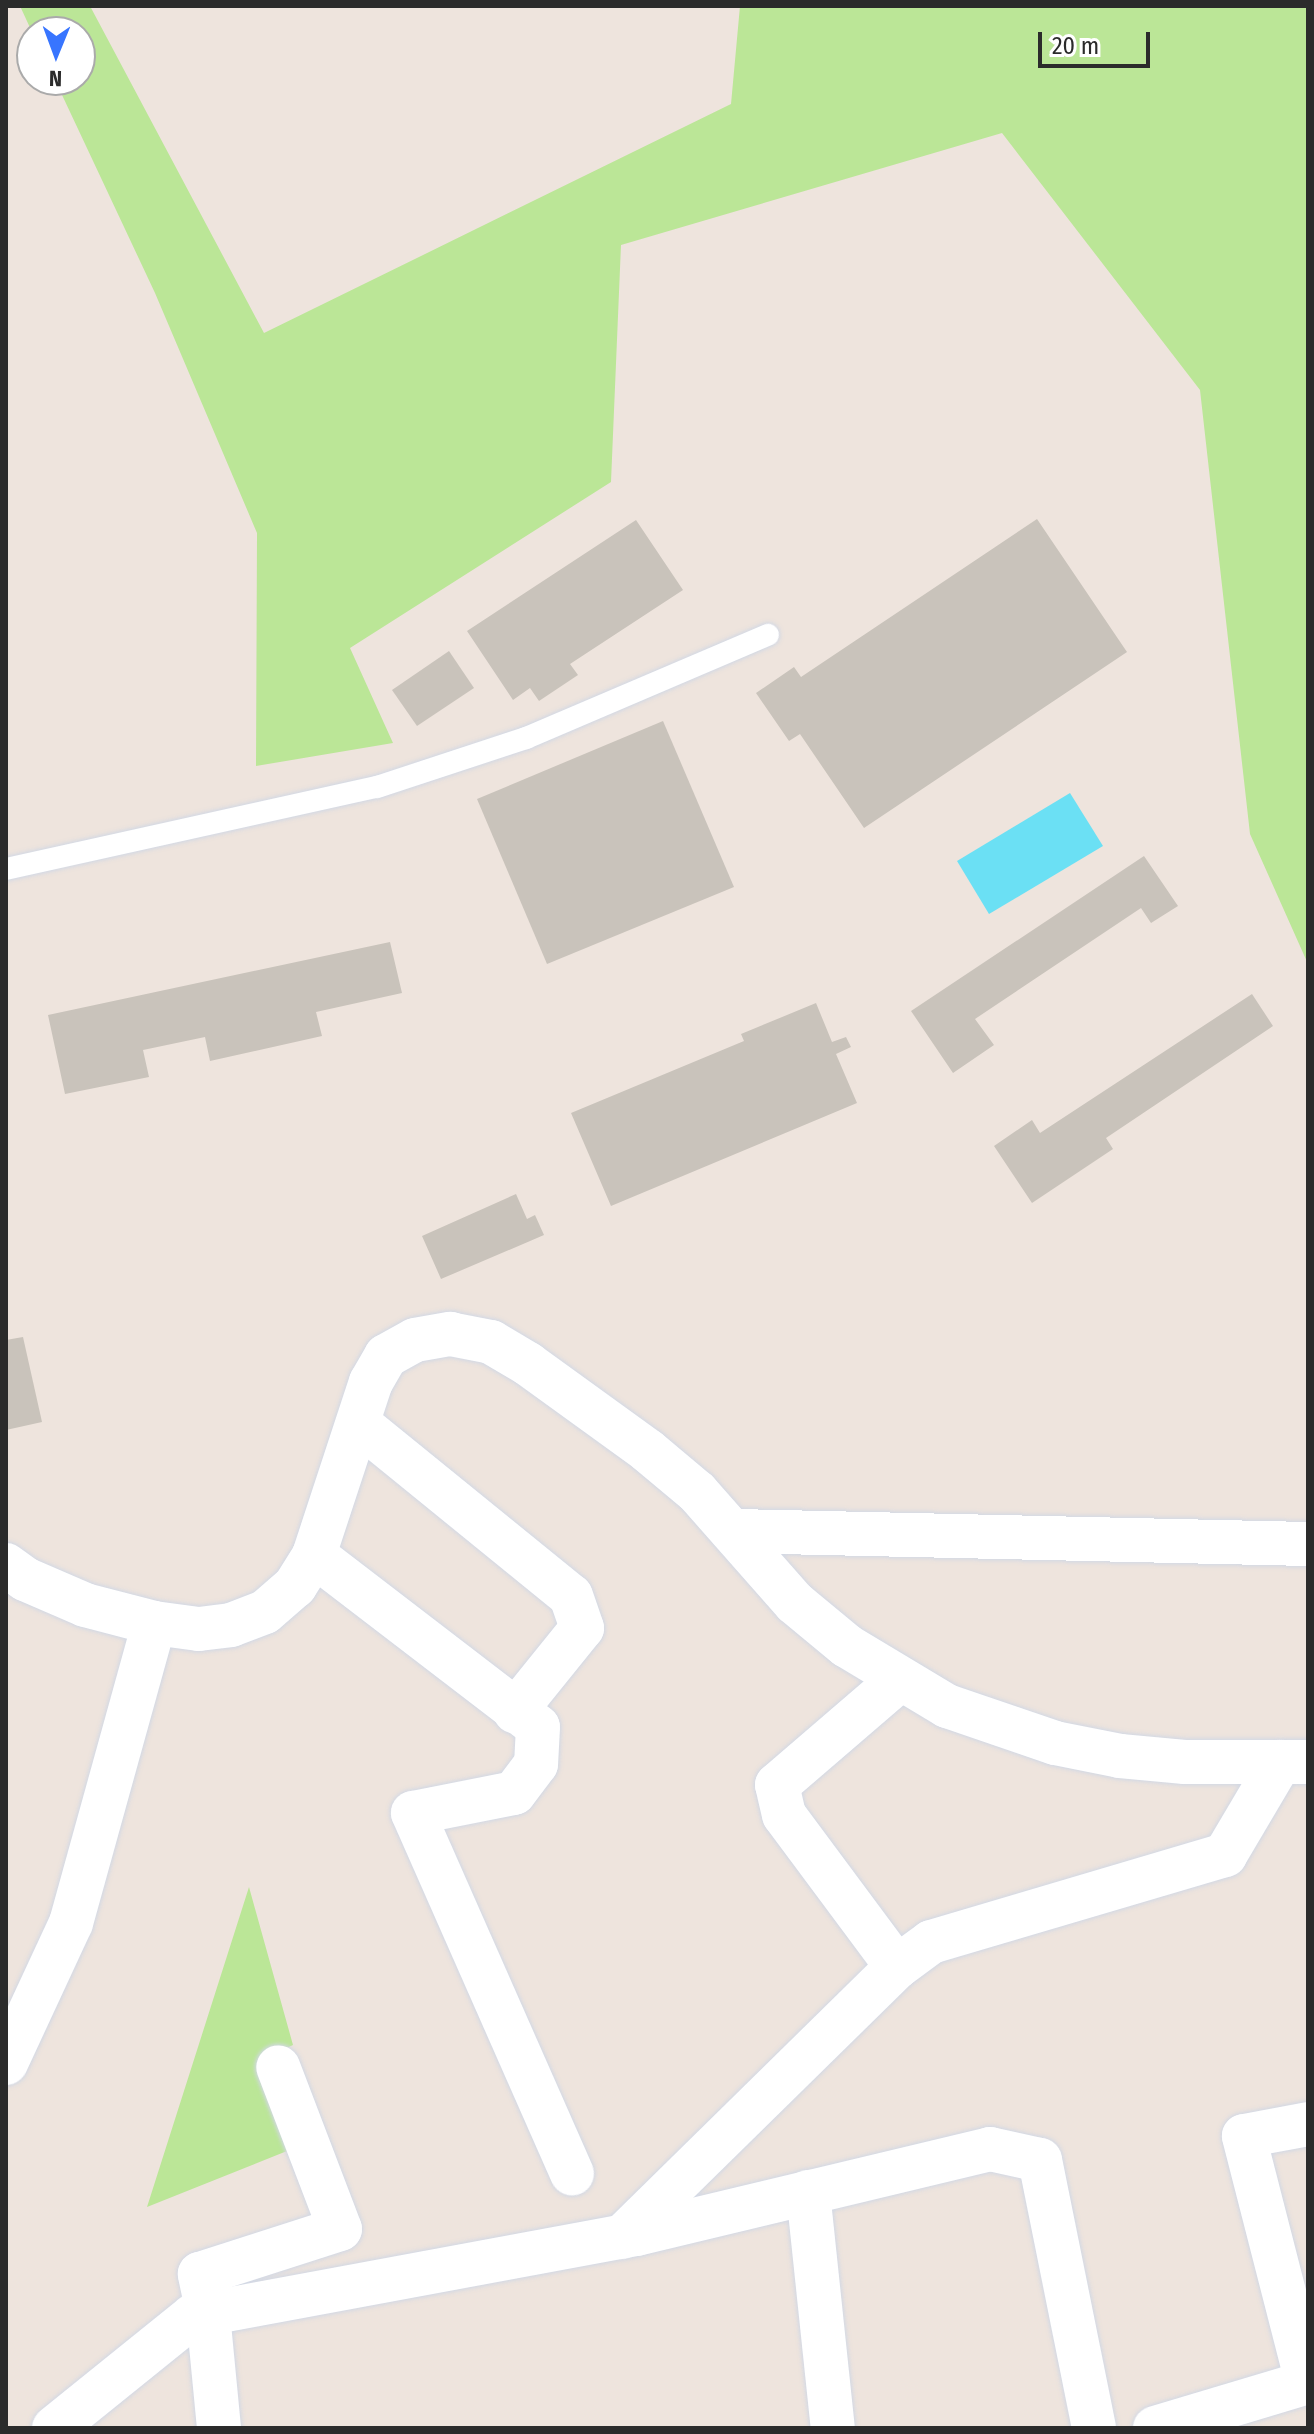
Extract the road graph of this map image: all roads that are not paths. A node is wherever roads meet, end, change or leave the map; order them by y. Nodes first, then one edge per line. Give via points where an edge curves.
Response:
1 (768, 635) dead end
2 (6, 869) edge
3 (358, 1423) junction
4 (735, 1531) junction
5 (1308, 1544) edge
6 (314, 1555) junction
7 (6, 1565) edge
8 (154, 1623) junction
9 (899, 1680) junction
10 (515, 1711) junction
11 (1294, 1762) edge
12 (897, 1967) junction
13 (6, 2063) edge
14 (278, 2067) dead end
15 (1308, 2124) edge
16 (572, 2174) dead end
17 (808, 2192) junction
18 (622, 2237) junction
19 (208, 2313) junction
20 (1308, 2382) edge
21 (826, 2427) edge
22 (54, 2428) edge
23 (219, 2428) edge
24 (1094, 2428) edge
25 (1155, 2428) edge

1 - 2 lane via 526,738 377,787
3 - 4 street via 386,1356 415,1340 450,1334 491,1342 648,1451
3 - 6 street
3 - 10 street via 571,1596 582,1628
4 - 5 street
4 - 9 street via 795,1603
6 - 8 street via 295,1586 265,1612 231,1625 199,1629
6 - 10 street
7 - 8 street via 85,1605
8 - 13 street via 71,1923
9 - 11 street via 958,1711 1055,1743 1133,1757
9 - 12 street via 777,1785 784,1815
10 - 16 street via 538,1727 536,1764 514,1793 413,1813
11 - 12 street via 1225,1855 931,1942
12 - 18 street
14 - 19 street via 340,2229 200,2274
15 - 20 street via 1244,2136
17 - 18 street
17 - 21 street
17 - 24 street via 990,2149 1040,2160
18 - 19 street
19 - 22 street via 193,2316
19 - 23 street
20 - 25 street

